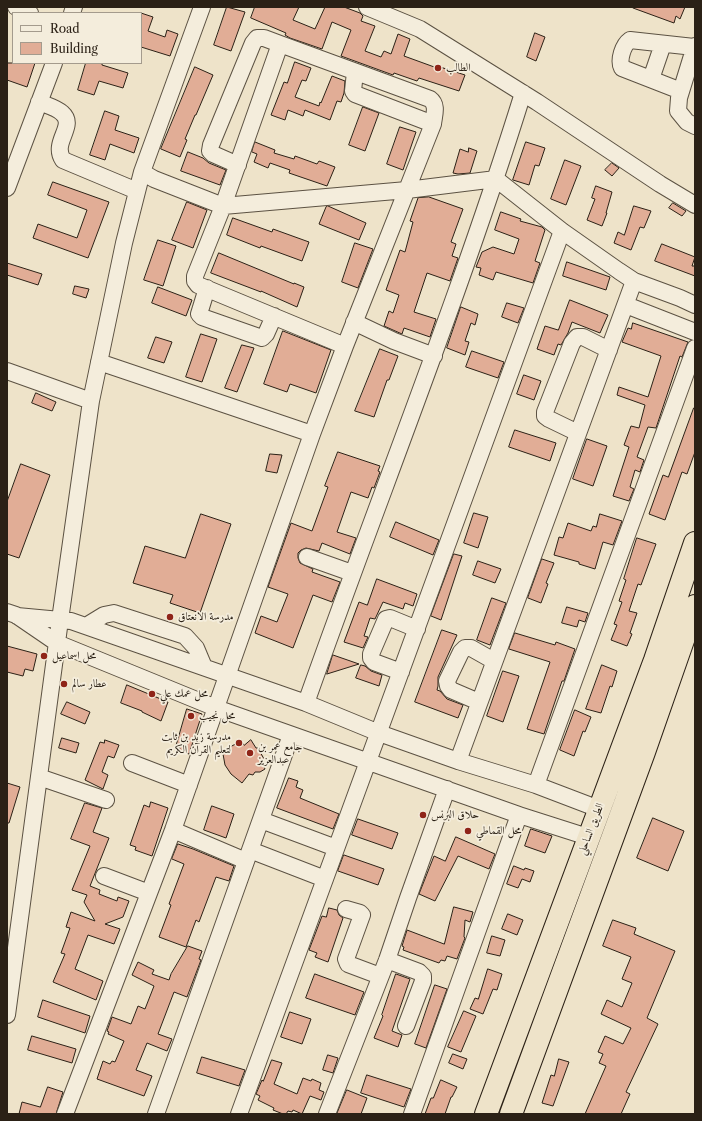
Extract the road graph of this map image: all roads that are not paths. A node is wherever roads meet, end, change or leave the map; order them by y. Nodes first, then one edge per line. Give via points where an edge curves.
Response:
1 (16, 7) edge
2 (202, 7) edge
3 (367, 7) edge
4 (28, 12) edge
5 (280, 44) junction
6 (663, 44) junction
7 (695, 47) edge
8 (54, 64) edge
9 (356, 72) junction
10 (651, 79) junction
11 (681, 90) junction
12 (523, 94) junction
13 (39, 102) junction
14 (433, 124) junction
15 (695, 126) edge
16 (238, 165) junction
17 (142, 172) junction
18 (496, 179) junction
19 (7, 188) edge
20 (407, 190) junction
21 (137, 191) junction
22 (695, 205) edge
23 (223, 206) junction
24 (562, 231) junction
25 (634, 281) junction
26 (207, 288) junction
27 (626, 305) junction
28 (695, 305) edge
29 (274, 316) junction
30 (354, 322) junction
31 (695, 332) edge
32 (345, 346) junction
33 (695, 348) edge
34 (609, 350) junction
35 (434, 356) junction
36 (99, 362) junction
37 (7, 371) edge
38 (91, 401) junction
39 (578, 433) junction
40 (312, 434) junction
41 (695, 543) edge
42 (308, 557) dead end
43 (352, 574) junction
44 (695, 606) edge
45 (11, 614) edge
46 (60, 620) junction
47 (86, 626) junction
48 (417, 629) junction
49 (57, 643) junction
50 (494, 661) junction
51 (204, 667) junction
52 (401, 672) junction
53 (227, 675) junction
54 (479, 702) junction
55 (306, 703) junction
56 (216, 708) junction
57 (379, 732) junction
58 (291, 735) junction
59 (458, 761) junction
60 (368, 762) junction
61 (132, 763) dead end
62 (39, 777) junction
63 (189, 785) junction
64 (536, 785) junction
65 (447, 789) junction
66 (106, 800) dead end
67 (599, 809) junction
68 (519, 815) junction
69 (261, 820) junction
70 (173, 830) junction
71 (588, 837) junction
72 (336, 848) junction
73 (248, 855) junction
74 (104, 876) dead end
75 (325, 879) junction
76 (149, 893) junction
77 (346, 909) dead end
78 (387, 960) junction
79 (380, 976) junction
80 (7, 1015) edge
81 (406, 1026) dead end
82 (65, 1114) edge
83 (156, 1114) edge
84 (239, 1114) edge
85 (327, 1114) edge
86 (412, 1114) edge
87 (486, 1114) edge
88 (510, 1114) edge

1 - 4 street
2 - 17 street
3 - 12 street via 420,29
5 - 9 street
5 - 16 street
5 - 16 street via 264,38 257,38 253,43 211,145 210,151 213,154
6 - 7 street
6 - 10 street
6 - 10 street via 630,40 620,58 622,68
7 - 11 street
8 - 13 street
9 - 14 street via 434,102
9 - 14 street via 353,91 355,94
10 - 11 street
11 - 15 street via 678,111 687,122
12 - 18 street
12 - 22 street
13 - 19 street
13 - 21 street via 66,117 67,124 59,146 63,160
14 - 20 street
16 - 23 street
17 - 21 street
17 - 23 street
18 - 20 street
18 - 24 street
18 - 35 street
20 - 23 street
20 - 30 street
21 - 36 street
23 - 26 street via 195,276 195,282
24 - 25 street
24 - 48 street
25 - 27 street
25 - 28 street
26 - 29 street
26 - 29 street via 199,314 202,317 262,338
27 - 31 street
27 - 34 street
29 - 32 street
30 - 32 street
30 - 35 street
32 - 40 street
33 - 64 street
34 - 39 street
34 - 39 street via 583,337 577,337 572,343 545,412 549,419
35 - 43 street
36 - 38 street
36 - 40 street
37 - 38 street
38 - 46 street
39 - 50 street
40 - 53 street
41 - 67 highway, الطريق الساحلي
42 - 43 street
43 - 55 street
44 - 88 highway, الطريق الساحلي via 644,752
45 - 46 street
45 - 49 street
46 - 47 street
46 - 49 street
47 - 51 street
47 - 51 street via 108,613 114,613 185,636 196,648
48 - 52 street
48 - 52 street via 390,618 386,619 371,654 374,662
49 - 56 street
49 - 62 street
50 - 54 street
50 - 54 street via 471,648 466,648 461,652 447,681 451,690
51 - 53 street
52 - 57 street
53 - 55 street
53 - 56 street
54 - 59 street
55 - 57 street
56 - 58 street
56 - 63 street
57 - 59 street
57 - 60 street
58 - 60 street
58 - 69 street
59 - 64 street
60 - 65 street
60 - 72 street
61 - 63 street
62 - 66 street
62 - 80 street
63 - 70 street
64 - 67 street
65 - 68 street
65 - 78 street
67 - 71 highway, الطريق الساحلي
68 - 71 street
68 - 86 street
69 - 72 street
69 - 73 street
70 - 73 street
70 - 76 street
71 - 87 highway, الطريق الساحلي
72 - 75 street
73 - 75 street
73 - 83 street
74 - 76 street
75 - 84 street
76 - 82 street
77 - 79 street via 362,915 346,959 348,964
78 - 79 street
78 - 81 street via 419,972 423,976
79 - 85 street

